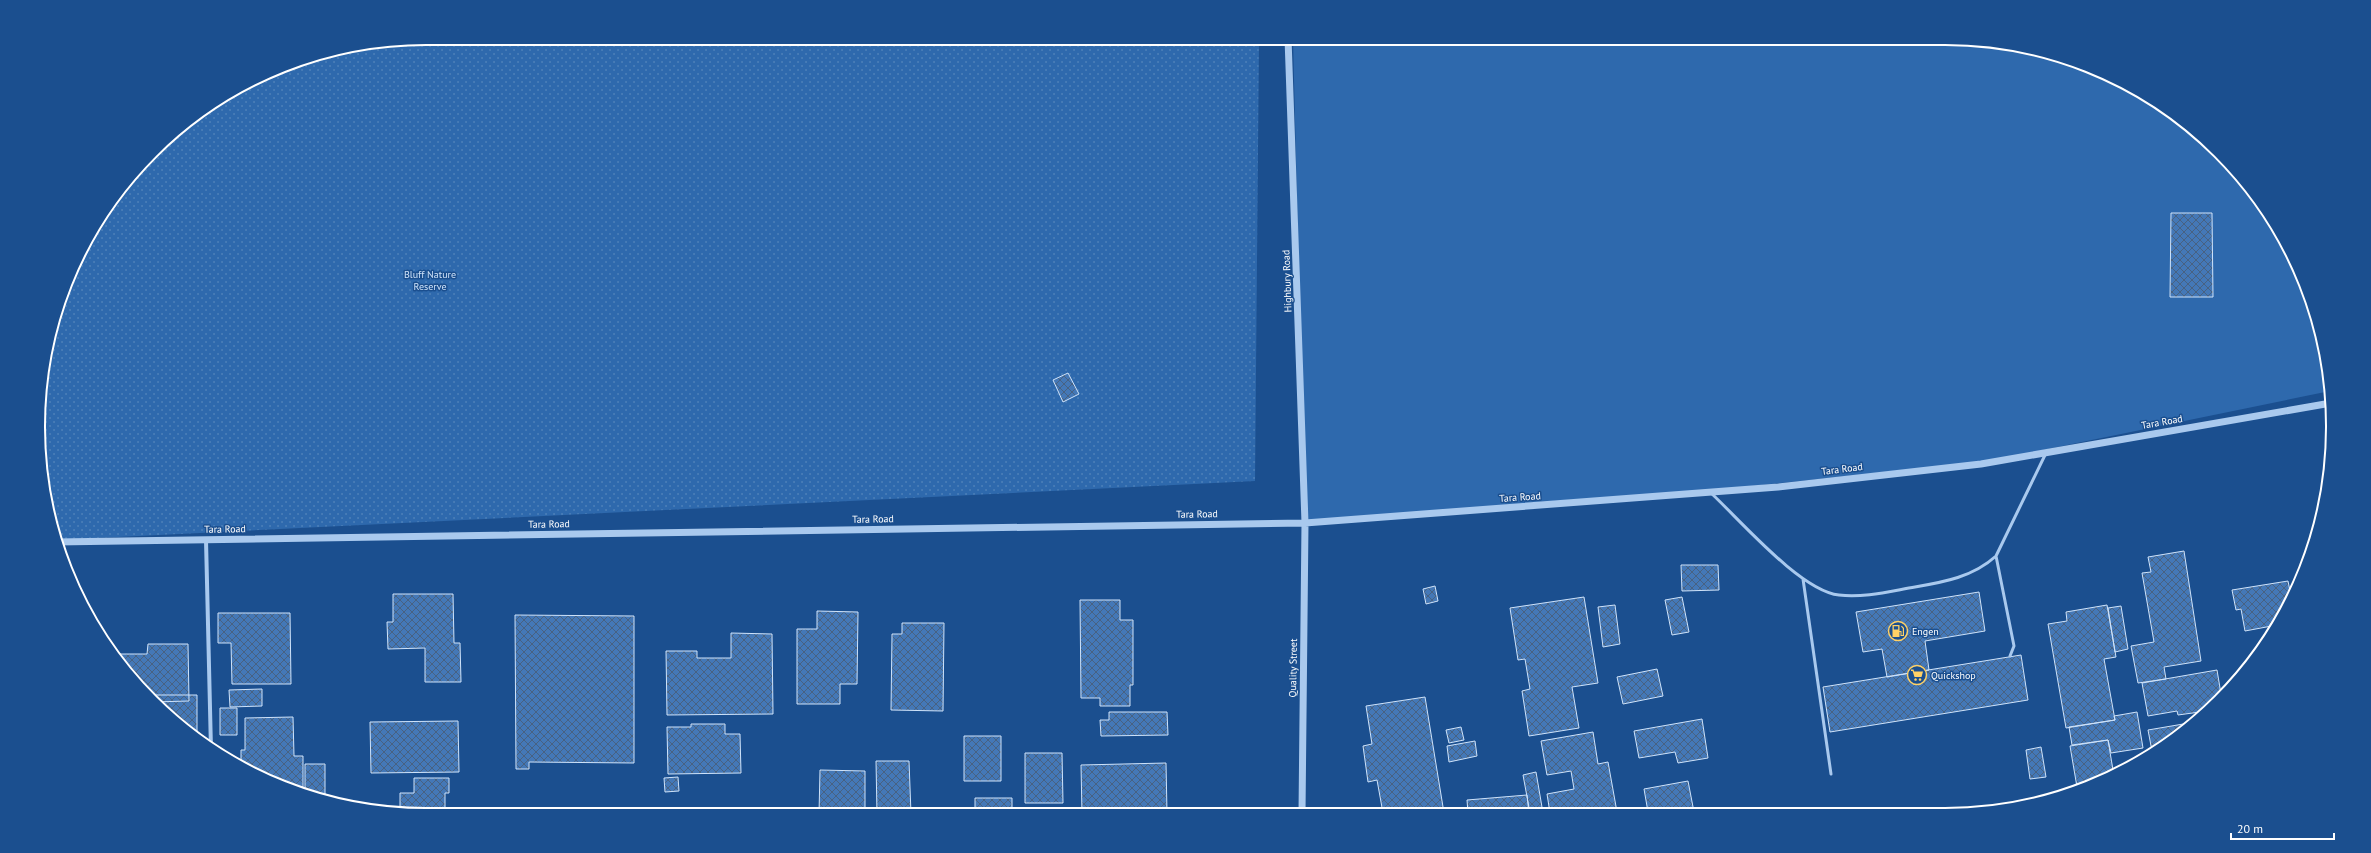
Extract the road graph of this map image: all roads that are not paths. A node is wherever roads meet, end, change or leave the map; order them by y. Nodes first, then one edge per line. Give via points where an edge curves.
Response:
1 (1288, 45) edge
2 (2325, 403) edge
3 (2047, 452) junction
4 (1711, 493) junction
5 (1305, 523) junction
6 (206, 540) junction
7 (63, 542) edge
8 (1996, 556) junction
9 (1803, 579) junction
10 (2010, 656) dead end
11 (1823, 691) dead end
12 (1818, 692) junction
13 (211, 741) edge
14 (1831, 774) dead end
15 (1302, 808) edge

1 - 5 street, Highbury Road
2 - 3 street, Tara Road
3 - 4 street, Tara Road via 1981,464
3 - 8 lane
4 - 5 street, Tara Road
4 - 9 lane
5 - 6 street, Tara Road
5 - 15 street, Quality Street
6 - 7 street, Tara Road
6 - 13 street
8 - 9 lane via 1984,567 1954,580 1878,593 1839,595 1821,591
8 - 10 lane via 2014,646
9 - 12 lane
11 - 12 lane
12 - 14 lane

